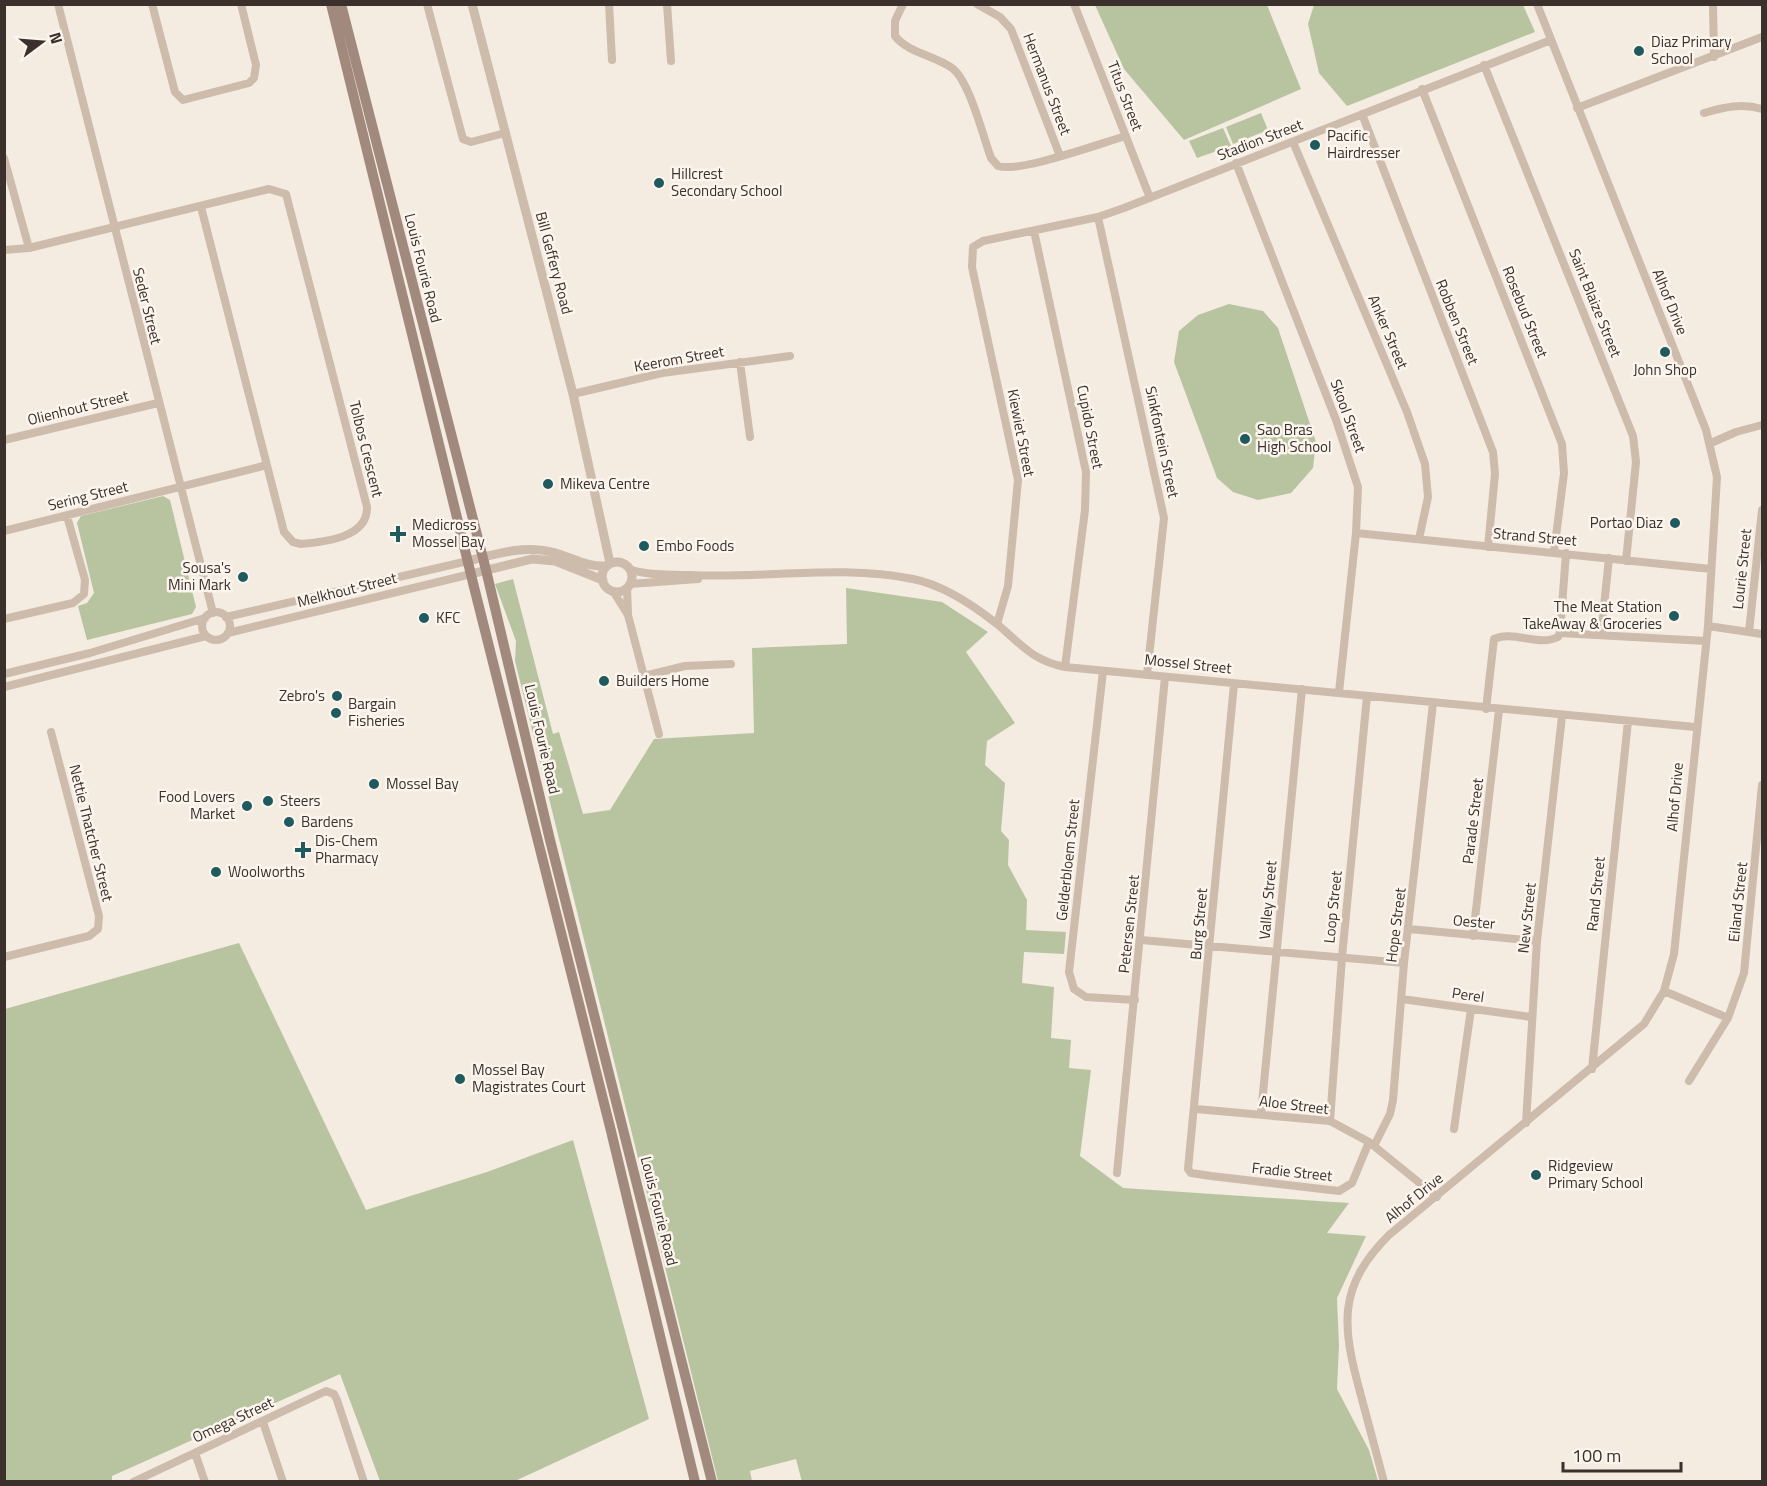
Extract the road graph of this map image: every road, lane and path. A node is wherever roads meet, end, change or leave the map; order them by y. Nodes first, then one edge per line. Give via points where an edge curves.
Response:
1 (58, 4) edge
2 (152, 4) edge
3 (241, 4) edge
4 (331, 4) edge
5 (341, 4) edge
6 (428, 4) edge
7 (472, 4) edge
8 (609, 4) edge
9 (667, 4) edge
10 (903, 4) edge
11 (977, 4) edge
12 (1074, 4) edge
13 (1537, 4) edge
14 (1713, 4) edge
15 (1762, 37) edge
16 (1551, 40) junction
17 (1714, 57) junction
18 (612, 60) dead end
19 (671, 61) dead end
20 (1484, 65) junction
21 (1422, 89) junction
22 (1577, 108) junction
23 (1762, 110) edge
24 (1704, 113) dead end
25 (1362, 114) junction
26 (505, 133) junction
27 (1126, 136) junction
28 (1293, 142) junction
29 (1060, 156) junction
30 (5, 159) edge
31 (1236, 163) junction
32 (1150, 198) junction
33 (201, 207) junction
34 (1098, 217) junction
35 (113, 227) junction
36 (1034, 231) junction
37 (973, 247) joint
38 (29, 248) junction
39 (4, 250) edge
40 (790, 356) dead end
41 (740, 362) junction
42 (573, 394) junction
43 (158, 403) junction
44 (1762, 424) edge
45 (750, 437) dead end
46 (4, 440) edge
47 (1711, 443) junction
48 (267, 465) junction
49 (179, 488) junction
50 (1762, 510) edge
51 (67, 516) junction
52 (4, 531) edge
53 (1356, 534) junction
54 (1419, 539) junction
55 (1760, 546) edge
56 (1488, 547) junction
57 (1554, 552) junction
58 (1566, 553) junction
59 (483, 557) junction
60 (1609, 558) junction
61 (468, 561) junction
62 (1626, 561) junction
63 (612, 564) junction
64 (1711, 569) junction
65 (486, 570) junction
66 (631, 570) junction
67 (471, 574) junction
68 (702, 577) junction
69 (603, 580) junction
70 (629, 586) junction
71 (613, 591) junction
72 (213, 613) junction
73 (628, 615) junction
74 (226, 616) junction
75 (205, 618) junction
76 (4, 619) edge
77 (997, 624) junction
78 (1708, 626) junction
79 (1749, 632) junction
80 (228, 633) junction
81 (1560, 633) junction
82 (1762, 634) edge
83 (1601, 635) junction
84 (206, 636) junction
85 (1706, 640) junction
86 (731, 664) dead end
87 (1065, 667) junction
88 (1102, 671) junction
89 (4, 674) edge
90 (1148, 675) junction
91 (644, 676) junction
92 (1165, 677) junction
93 (1234, 684) junction
94 (4, 687) edge
95 (1302, 689) junction
96 (1339, 692) junction
97 (1367, 696) junction
98 (1433, 703) junction
99 (1486, 709) junction
100 (1499, 710) junction
101 (1562, 716) junction
102 (1628, 721) junction
103 (1695, 727) junction
104 (51, 732) dead end
105 (659, 734) dead end
106 (1762, 785) edge
107 (1760, 851) edge
108 (1409, 929) junction
109 (1473, 936) junction
110 (1142, 940) junction
111 (1537, 941) junction
112 (1211, 946) junction
113 (1277, 952) junction
114 (4, 957) edge
115 (1342, 957) junction
116 (1404, 963) junction
117 (1664, 991) junction
118 (1402, 999) junction
119 (1135, 1000) junction
120 (1471, 1009) junction
121 (1531, 1017) junction
122 (1728, 1018) junction
123 (1592, 1069) junction
124 (1689, 1081) dead end
125 (1196, 1109) junction
126 (1261, 1114) junction
127 (1330, 1122) junction
128 (1526, 1123) junction
129 (1454, 1129) dead end
130 (1372, 1144) junction
131 (1188, 1166) joint
132 (1117, 1173) dead end
133 (1437, 1197) junction
134 (263, 1422) junction
135 (195, 1453) junction
136 (135, 1480) edge
137 (205, 1482) edge
138 (283, 1482) edge
139 (364, 1482) edge
140 (695, 1482) edge
141 (712, 1482) edge
142 (1384, 1482) edge

1 - 35 street, Seder Street
2 - 3 street via 175,92 183,100 249,83 254,78 256,65
4 - 61 main road, Louis Fourie Road
5 - 59 main road, Louis Fourie Road
6 - 26 street via 463,139 471,142
7 - 26 street, Bill Geffery Road
8 - 18 street
9 - 19 street
10 - 29 street via 895,21 895,36 954,69 998,166 1011,167
11 - 29 street, Hermanus Street via 1000,17 1011,29
12 - 27 street, Titus Street
13 - 16 street, Alhof Drive
14 - 17 street
15 - 17 street
16 - 20 street, Stadion Street
16 - 22 street, Alhof Drive
17 - 22 street
20 - 21 street, Stadion Street
20 - 62 street, Saint Blaize Street via 1633,436 1636,462
21 - 25 street, Stadion Street
21 - 57 street, Rosebud Street via 1562,444 1564,473
22 - 47 street, Alhof Drive
23 - 24 street via 1744,105
25 - 28 street, Stadion Street
25 - 56 street, Robben Street via 1493,452 1496,474
26 - 42 street, Bill Geffery Road
27 - 29 street
27 - 32 street, Titus Street
28 - 31 street, Stadion Street
28 - 54 street, Anker Street via 1407,412 1425,464 1428,497
30 - 38 street
31 - 32 street, Stadion Street
31 - 53 street, Skool Street via 1352,464 1359,491
32 - 34 street, Stadion Street
33 - 35 street, Tolbos Crescent
33 - 48 street, Tolbos Crescent
33 - 48 street, Tolbos Crescent via 269,189 286,194 367,507 364,523 356,531 315,543 293,542 284,532
34 - 36 street, Stadion Street
34 - 90 street, Sinkfontein Street via 1164,518
35 - 38 street, Tolbos Crescent
35 - 43 street, Seder Street
36 - 37 street, Stadion Street via 983,241
36 - 87 street, Cupido Street via 1086,472 1085,510
37 - 77 street, Kiewiet Street via 972,267 1018,480 1008,586
38 - 39 street, Tolbos Crescent
40 - 41 street, Keerom Street
41 - 42 street, Keerom Street via 662,373
41 - 45 street
42 - 63 street, Bill Geffery Road
43 - 46 street, Olienhout Street
43 - 49 street, Seder Street
44 - 47 street
47 - 64 street, Alhof Drive via 1717,477
48 - 49 street, Sering Street
49 - 51 street, Sering Street
49 - 72 street, Seder Street
50 - 55 street, Lourie Street
51 - 52 street, Sering Street
51 - 76 street via 85,580 84,594 73,603
53 - 54 street, Strand Street
53 - 96 street, Skool Street
54 - 56 street, Strand Street
55 - 79 street, Lourie Street
56 - 57 street, Strand Street
57 - 58 street, Strand Street
58 - 60 street, Strand Street
58 - 81 street
59 - 61 street
59 - 63 street via 530,549 553,552 588,566
59 - 65 main road, Louis Fourie Road
60 - 62 street, Strand Street
60 - 83 street
61 - 67 main road, Louis Fourie Road
61 - 74 street, Melkhout Street
62 - 64 street, Strand Street
63 - 66 street
63 - 69 street
64 - 78 street, Alhof Drive
65 - 67 street
65 - 69 street via 519,560 550,560
65 - 141 main road, Louis Fourie Road
66 - 68 street
66 - 70 street
67 - 80 street, Melkhout Street
67 - 140 main road, Louis Fourie Road via 606,1108
68 - 70 street
68 - 77 street, Mossel Street via 863,573 912,579 962,600
69 - 71 street
70 - 71 street
70 - 73 street
71 - 73 street
72 - 74 street
72 - 75 street
73 - 91 street
74 - 80 street
75 - 84 street via 202,627
75 - 89 street
77 - 87 street, Mossel Street via 1034,657
78 - 79 street
78 - 85 street, Alhof Drive
79 - 82 street
80 - 84 street via 219,639
81 - 83 street
81 - 99 street via 1547,641 1504,636 1494,639
83 - 85 street
84 - 94 street
85 - 103 street, Alhof Drive
86 - 91 street via 685,666
87 - 88 street, Mossel Street
88 - 90 street, Mossel Street
88 - 119 street, Gelderbloem Street via 1069,972 1074,988 1086,997
90 - 92 street, Mossel Street
91 - 105 street
92 - 93 street, Mossel Street
92 - 110 street, Petersen Street
93 - 95 street, Mossel Street
93 - 112 street, Burg Street
95 - 96 street, Mossel Street
95 - 113 street, Valley Street
96 - 97 street, Mossel Street
97 - 98 street, Mossel Street
97 - 115 street, Loop Street
98 - 99 street, Mossel Street
98 - 108 street, Hope Street
99 - 100 street, Mossel Street
100 - 101 street, Mossel Street
100 - 109 street, Parade Street
101 - 102 street, Mossel Street
101 - 111 street, New Street
102 - 103 street, Mossel Street
102 - 123 street, Rand Street
103 - 117 street, Alhof Drive via 1674,954
104 - 114 street, Nettie Thatcher Street via 99,916 98,929 89,936
106 - 107 street, Eiland Street
107 - 122 street, Eiland Street via 1743,973
108 - 109 street, Oester
108 - 116 street, Hope Street
109 - 111 street, Oester
110 - 112 street
110 - 119 street, Petersen Street
111 - 121 street, New Street
112 - 113 street
112 - 125 street, Burg Street
113 - 115 street
113 - 126 street, Valley Street
115 - 116 street
115 - 127 street, Loop Street
116 - 118 street, Hope Street
117 - 122 street
117 - 123 street, Alhof Drive via 1644,1024
118 - 120 street, Perel
118 - 130 street, Hope Street via 1393,1100 1390,1114
119 - 132 street, Petersen Street
120 - 121 street, Perel
120 - 129 street
121 - 128 street, New Street
122 - 124 street, Eiland Street
123 - 128 street, Alhof Drive
125 - 126 street, Aloe Street
125 - 131 street, Burg Street
126 - 127 street, Aloe Street
127 - 130 street, Aloe Street
128 - 133 street, Alhof Drive
130 - 131 street, Fradie Street via 1352,1183 1339,1191 1191,1173
130 - 133 street, Aloe Street
133 - 142 street, Alhof Drive via 1371,1254 1355,1278 1348,1302 1348,1350
134 - 135 street, Omega Street
134 - 138 street
134 - 139 street, Omega Street via 326,1391 334,1394
135 - 136 street, Omega Street
135 - 137 street

